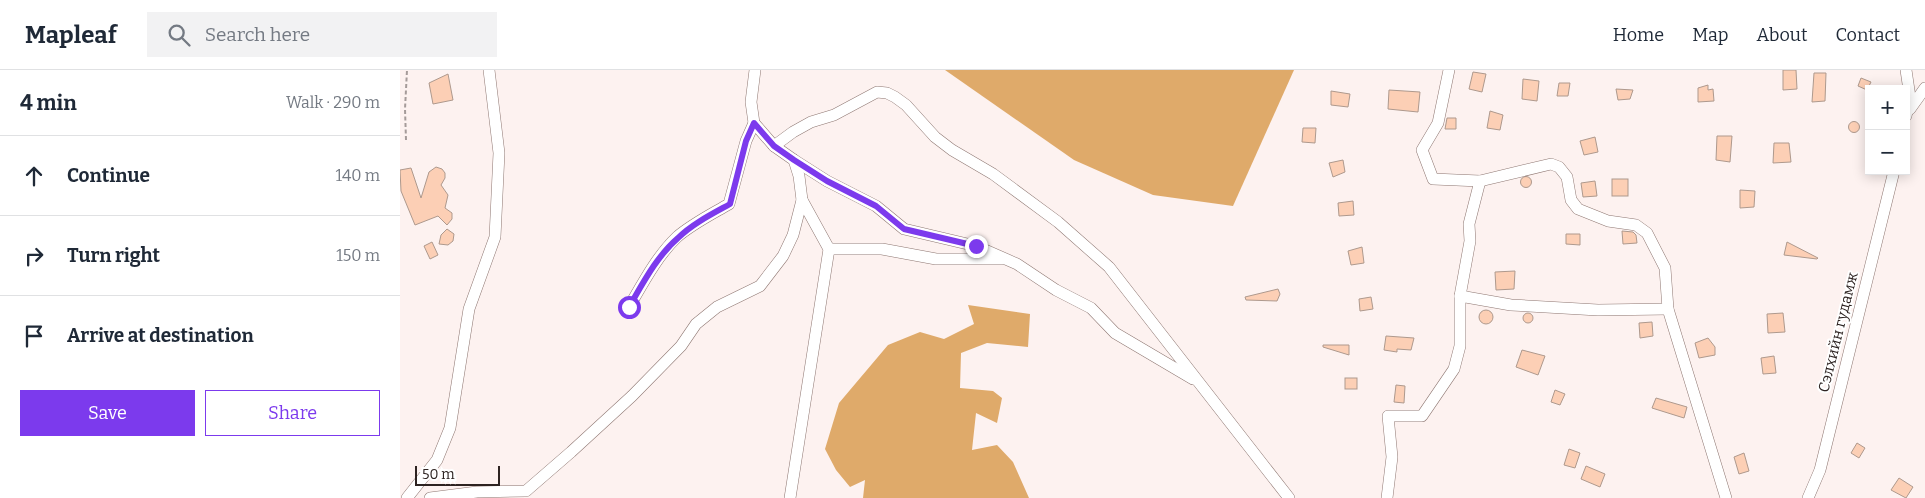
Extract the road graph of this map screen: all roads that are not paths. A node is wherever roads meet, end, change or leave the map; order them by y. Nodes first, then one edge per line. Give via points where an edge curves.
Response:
1 (489, 70) edge
2 (755, 70) edge
3 (1449, 70) edge
4 (1906, 70) edge
5 (1908, 85) edge
6 (1925, 88) edge
7 (1910, 110) edge
8 (754, 123) junction
9 (774, 146) junction
10 (794, 160) junction
11 (1893, 175) edge
12 (1480, 181) junction
13 (802, 200) junction
14 (829, 249) junction
15 (1006, 259) junction
16 (1460, 296) junction
17 (629, 307) dead end
18 (1668, 309) junction
19 (1199, 383) junction
20 (407, 498) edge
21 (430, 498) edge
22 (790, 498) edge
23 (1289, 498) edge
24 (1387, 498) edge
25 (1726, 498) edge
26 (1808, 498) edge

1 - 20 street via 498,153 495,237 469,309 450,428 437,460
2 - 8 street via 751,102
3 - 12 street via 1438,124 1422,150 1433,179
4 - 5 street
6 - 7 street
8 - 9 street
8 - 17 street via 746,141 730,204 678,237 662,254
9 - 10 street
9 - 19 street via 811,122 834,115 877,92 895,97 952,150 993,174 1058,222 1109,267
10 - 13 street
10 - 15 street via 876,206 904,229 976,246
11 - 26 street, Сэлхийн гудамж via 1820,470
12 - 16 street via 1469,224 1470,241
12 - 18 street via 1551,164 1559,167 1567,177 1571,200 1578,209 1608,221 1636,225 1648,233 1665,268
13 - 14 street
13 - 21 street via 794,235 760,286 717,307 696,324 681,346 632,396 526,491 477,492
14 - 15 street via 882,249 936,259
14 - 22 street
15 - 19 street via 1091,308 1115,332
16 - 18 street via 1511,305 1588,310
16 - 24 street via 1460,346 1454,369 1422,416 1388,416 1392,457
18 - 25 street
19 - 23 street

